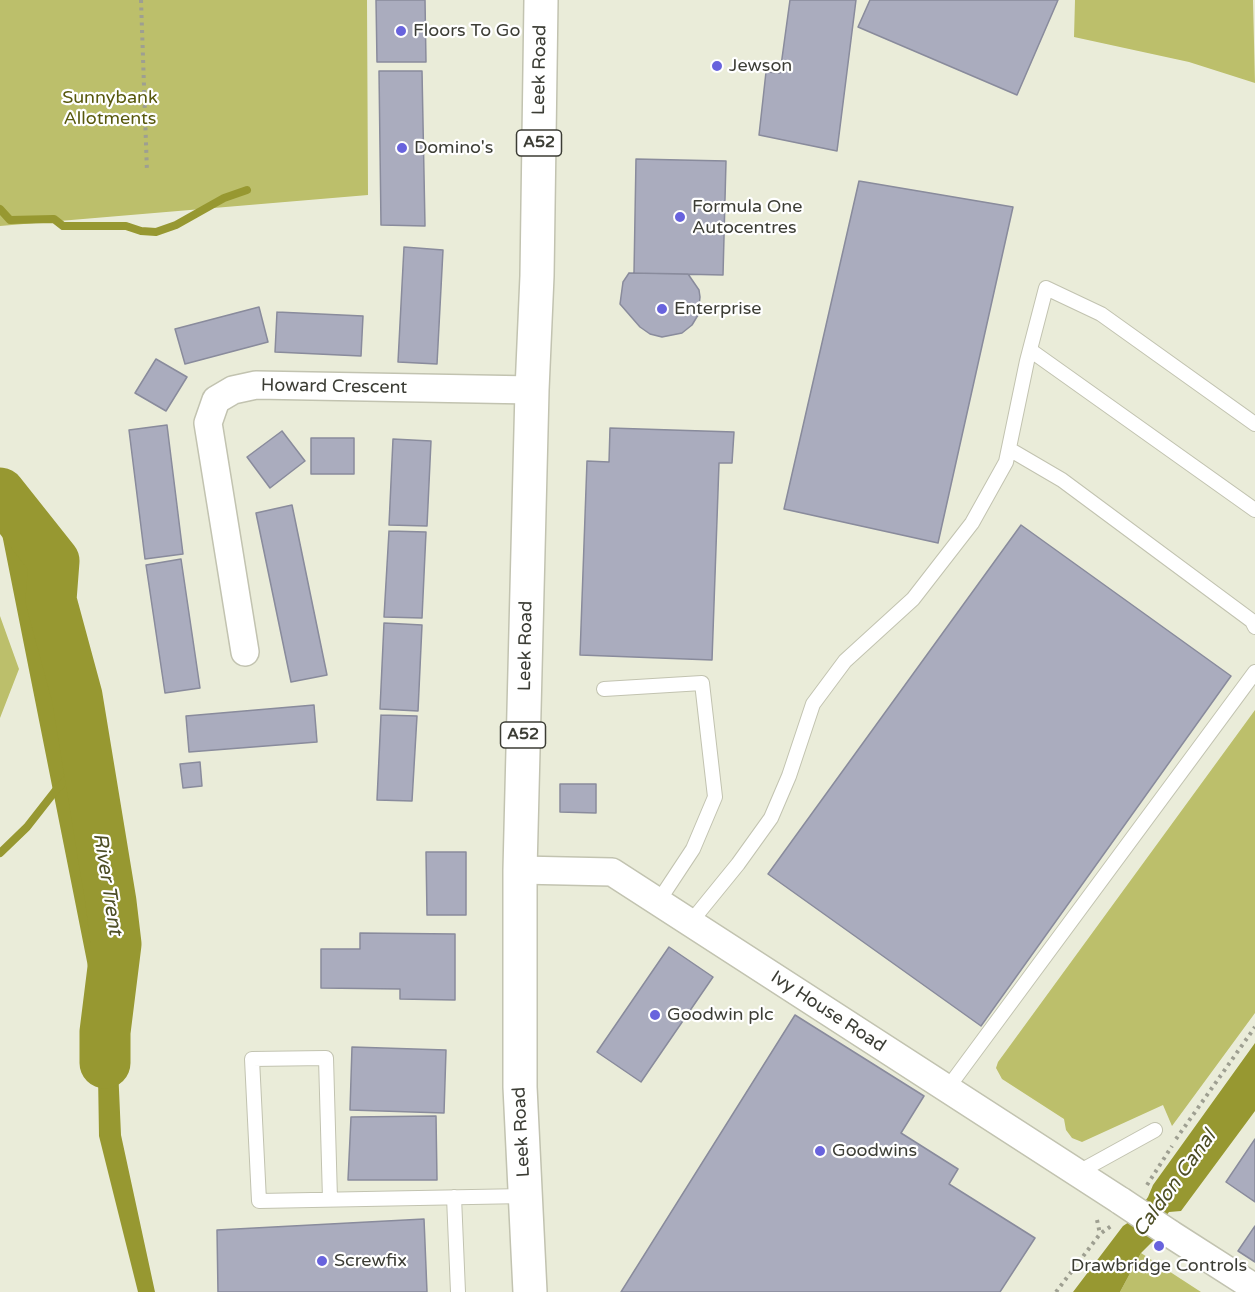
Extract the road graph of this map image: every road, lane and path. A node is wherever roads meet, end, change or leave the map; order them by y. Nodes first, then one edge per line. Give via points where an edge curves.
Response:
1 (141, 0) edge
2 (541, 0) edge
3 (147, 172) dead end
4 (1030, 350) junction
5 (532, 390) junction
6 (1255, 424) edge
7 (1009, 449) junction
8 (1255, 510) edge
9 (1255, 627) edge
10 (245, 652) dead end
11 (1255, 672) edge
12 (604, 689) dead end
13 (520, 870) junction
14 (658, 902) junction
15 (690, 923) junction
16 (1255, 1027) edge
17 (947, 1089) junction
18 (1155, 1130) dead end
19 (1077, 1173) junction
20 (1144, 1189) dead end
21 (525, 1196) junction
22 (454, 1197) junction
23 (330, 1199) junction
24 (1118, 1212) junction
25 (1255, 1288) edge
26 (458, 1292) edge
27 (530, 1292) edge
28 (1056, 1292) edge

1 - 3 path
2 - 5 highway, Leek Road / A52
4 - 6 lane via 1046,288 1101,315
4 - 7 lane
4 - 8 lane
5 - 10 street, Howard Crescent via 256,385 233,390 216,400 208,423
5 - 13 highway, Leek Road / A52
7 - 9 lane via 1062,480
7 - 15 lane via 1006,462 972,524 913,599 845,661 813,704 771,818
11 - 17 lane
12 - 14 lane via 702,683 715,797 693,849
13 - 14 street, Ivy House Road via 612,872
13 - 21 highway, Leek Road / A52 via 520,1087
14 - 15 street, Ivy House Road
15 - 17 street, Ivy House Road
16 - 20 path
17 - 19 street, Ivy House Road
18 - 19 lane
19 - 24 street, Ivy House Road
21 - 22 lane
21 - 27 highway, Leek Road / A52
22 - 23 lane
22 - 26 lane
23 - 23 lane via 259,1201 252,1059 326,1058
24 - 25 street, Ivy House Road, bridge via 1169,1233
24 - 28 path

